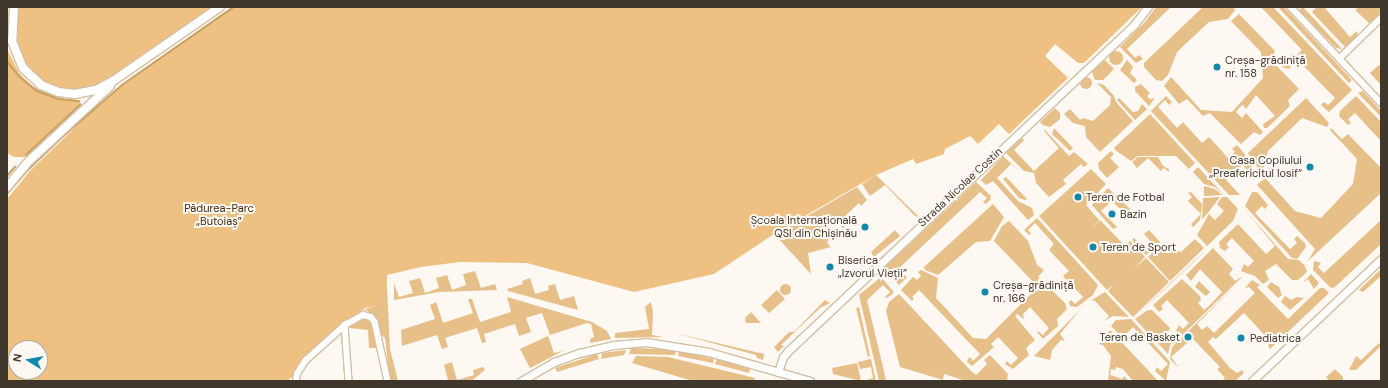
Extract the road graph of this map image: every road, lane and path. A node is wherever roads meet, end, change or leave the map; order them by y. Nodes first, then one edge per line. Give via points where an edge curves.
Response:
1 (12, 7) edge
2 (1148, 7) edge
3 (1291, 7) edge
4 (219, 8) edge
5 (1381, 18) edge
6 (7, 19) edge
7 (1340, 58) junction
8 (126, 72) junction
9 (1381, 103) edge
10 (7, 187) edge
11 (1381, 259) edge
12 (345, 326) junction
13 (778, 372) junction
14 (296, 381) edge
15 (349, 381) edge
16 (388, 381) edge
17 (521, 381) edge
18 (810, 381) edge
19 (1252, 381) edge

1 - 6 highway
1 - 8 highway via 11,34 15,53 27,73 41,85 58,92 81,94 96,90
2 - 13 main road, Strada Nicolae Costin via 1128,30 788,351 783,356
3 - 7 street
4 - 8 highway
5 - 7 street
7 - 9 street
8 - 10 highway via 29,161
11 - 19 main road
12 - 14 street via 305,361
12 - 15 street
12 - 16 street via 360,316 373,318
13 - 17 main road via 697,349 646,342 613,345 579,353 554,362
13 - 18 main road

